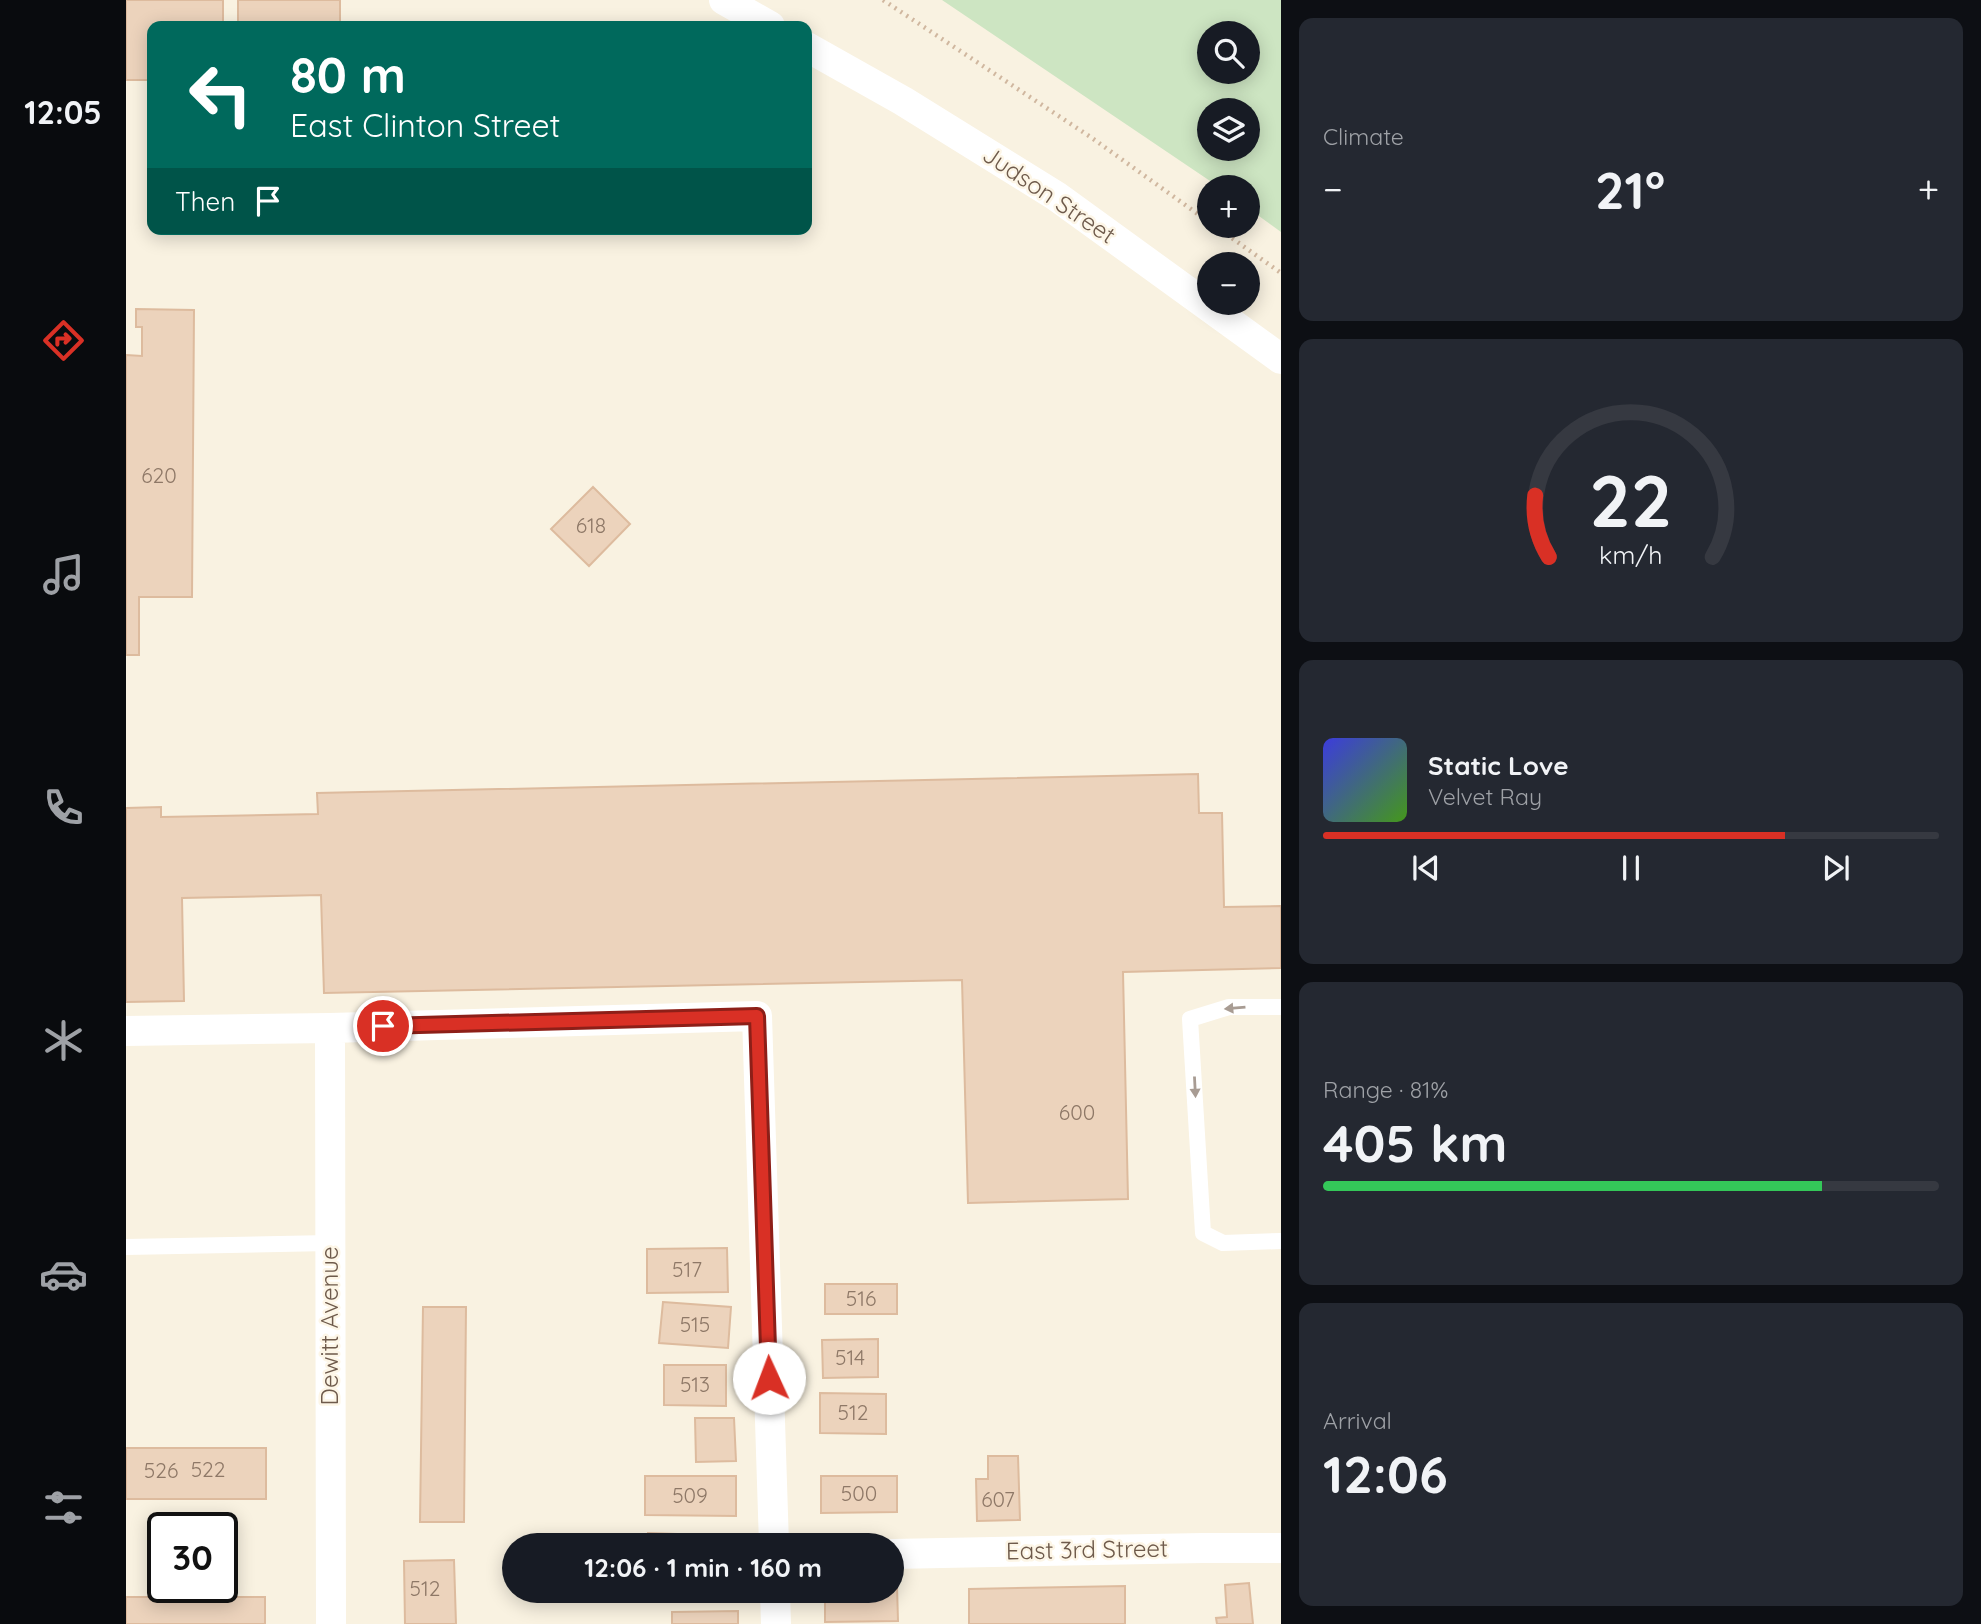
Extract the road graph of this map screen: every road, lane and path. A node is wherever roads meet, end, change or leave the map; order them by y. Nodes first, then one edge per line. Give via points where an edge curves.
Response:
1 (724, 0) edge
2 (883, 0) edge
3 (761, 21) edge
4 (812, 50) edge
5 (1197, 213) edge
6 (1232, 238) edge
7 (1281, 273) edge
8 (1281, 359) edge
9 (1281, 1007) edge
10 (330, 1028) junction
11 (126, 1031) edge
12 (1281, 1241) edge
13 (330, 1243) junction
14 (126, 1247) edge
15 (774, 1533) edge
16 (1281, 1548) edge
17 (904, 1554) edge
18 (775, 1603) edge
19 (331, 1624) edge
20 (776, 1624) edge

1 - 3 street
2 - 5 path
4 - 8 street, Judson Street via 1056,196
6 - 7 path
9 -> 12 lane via 1229,1007 1191,1019 1203,1233 1223,1243
10 - 11 street
10 - 13 street, Dewitt Avenue
10 - 15 street via 757,1016
13 - 14 lane
13 - 19 street, Dewitt Avenue
16 - 17 street, East 3rd Street
18 - 20 street

